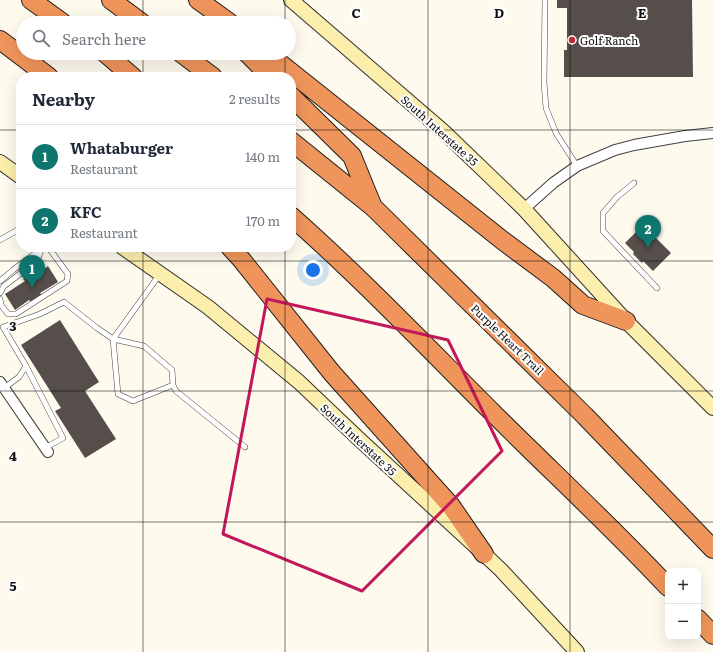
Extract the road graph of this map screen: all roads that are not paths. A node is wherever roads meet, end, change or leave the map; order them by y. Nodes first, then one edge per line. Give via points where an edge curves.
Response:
1 (31, 0) edge
2 (112, 0) edge
3 (198, 0) edge
4 (291, 0) edge
5 (545, 0) edge
6 (53, 16) edge
7 (133, 16) edge
8 (219, 16) edge
9 (0, 40) edge
10 (16, 52) edge
11 (26, 60) edge
12 (113, 60) edge
13 (190, 60) edge
14 (254, 60) edge
15 (276, 60) edge
16 (42, 72) edge
17 (127, 72) edge
18 (206, 72) edge
19 (266, 72) edge
20 (291, 72) edge
21 (296, 76) edge
22 (296, 101) edge
23 (713, 133) edge
24 (296, 145) edge
25 (0, 162) edge
26 (577, 166) junction
27 (16, 173) edge
28 (634, 184) dead end
29 (373, 207) junction
30 (524, 209) junction
31 (296, 220) edge
32 (16, 231) edge
33 (0, 240) edge
34 (37, 252) edge
35 (40, 252) edge
36 (52, 252) edge
37 (129, 252) edge
38 (235, 252) edge
39 (160, 274) junction
40 (0, 282) edge
41 (657, 288) dead end
42 (0, 293) edge
43 (0, 299) edge
44 (626, 321) junction
45 (1, 326) edge
46 (113, 339) junction
47 (26, 366) junction
48 (2, 385) edge
49 (173, 385) junction
50 (713, 408) edge
51 (244, 447) dead end
52 (46, 450) joint
53 (713, 549) edge
54 (484, 554) junction
55 (665, 584) edge
56 (701, 622) edge
57 (713, 635) edge
58 (578, 652) edge

1 - 6 highway
2 - 7 highway
3 - 8 highway
4 - 30 main road, South Interstate 35 via 443,131
5 - 26 lane via 546,108 556,133
9 - 10 highway
11 - 16 highway
12 - 17 highway
13 - 18 highway
14 - 19 highway
15 - 20 highway
21 - 44 highway via 553,278 583,305
22 - 29 highway via 352,156
23 - 26 street via 634,145
24 - 29 highway, Purple Heart Trail
25 - 27 main road
26 - 30 street
28 - 41 lane via 603,213 603,231
29 - 53 highway, Purple Heart Trail via 547,378
30 - 44 main road, South Interstate 35
31 - 55 highway via 400,319
32 - 33 lane
34 - 40 lane
35 - 42 lane via 37,261 4,286
36 - 43 lane via 68,274 67,281 16,314 8,314
37 - 39 main road, South Interstate 35
38 - 54 highway via 332,373 451,506
39 - 46 lane
39 - 54 main road, South Interstate 35 via 208,307 299,382
44 - 50 main road, South Interstate 35
45 - 46 lane via 40,314 64,302
45 - 47 lane
46 - 49 lane via 144,346 172,370
46 - 49 lane via 118,394 133,401
47 - 48 lane via 19,376
47 - 52 lane via 63,438
48 - 52 street
49 - 51 lane via 176,391
54 - 58 main road, South Interstate 35
56 - 57 highway

